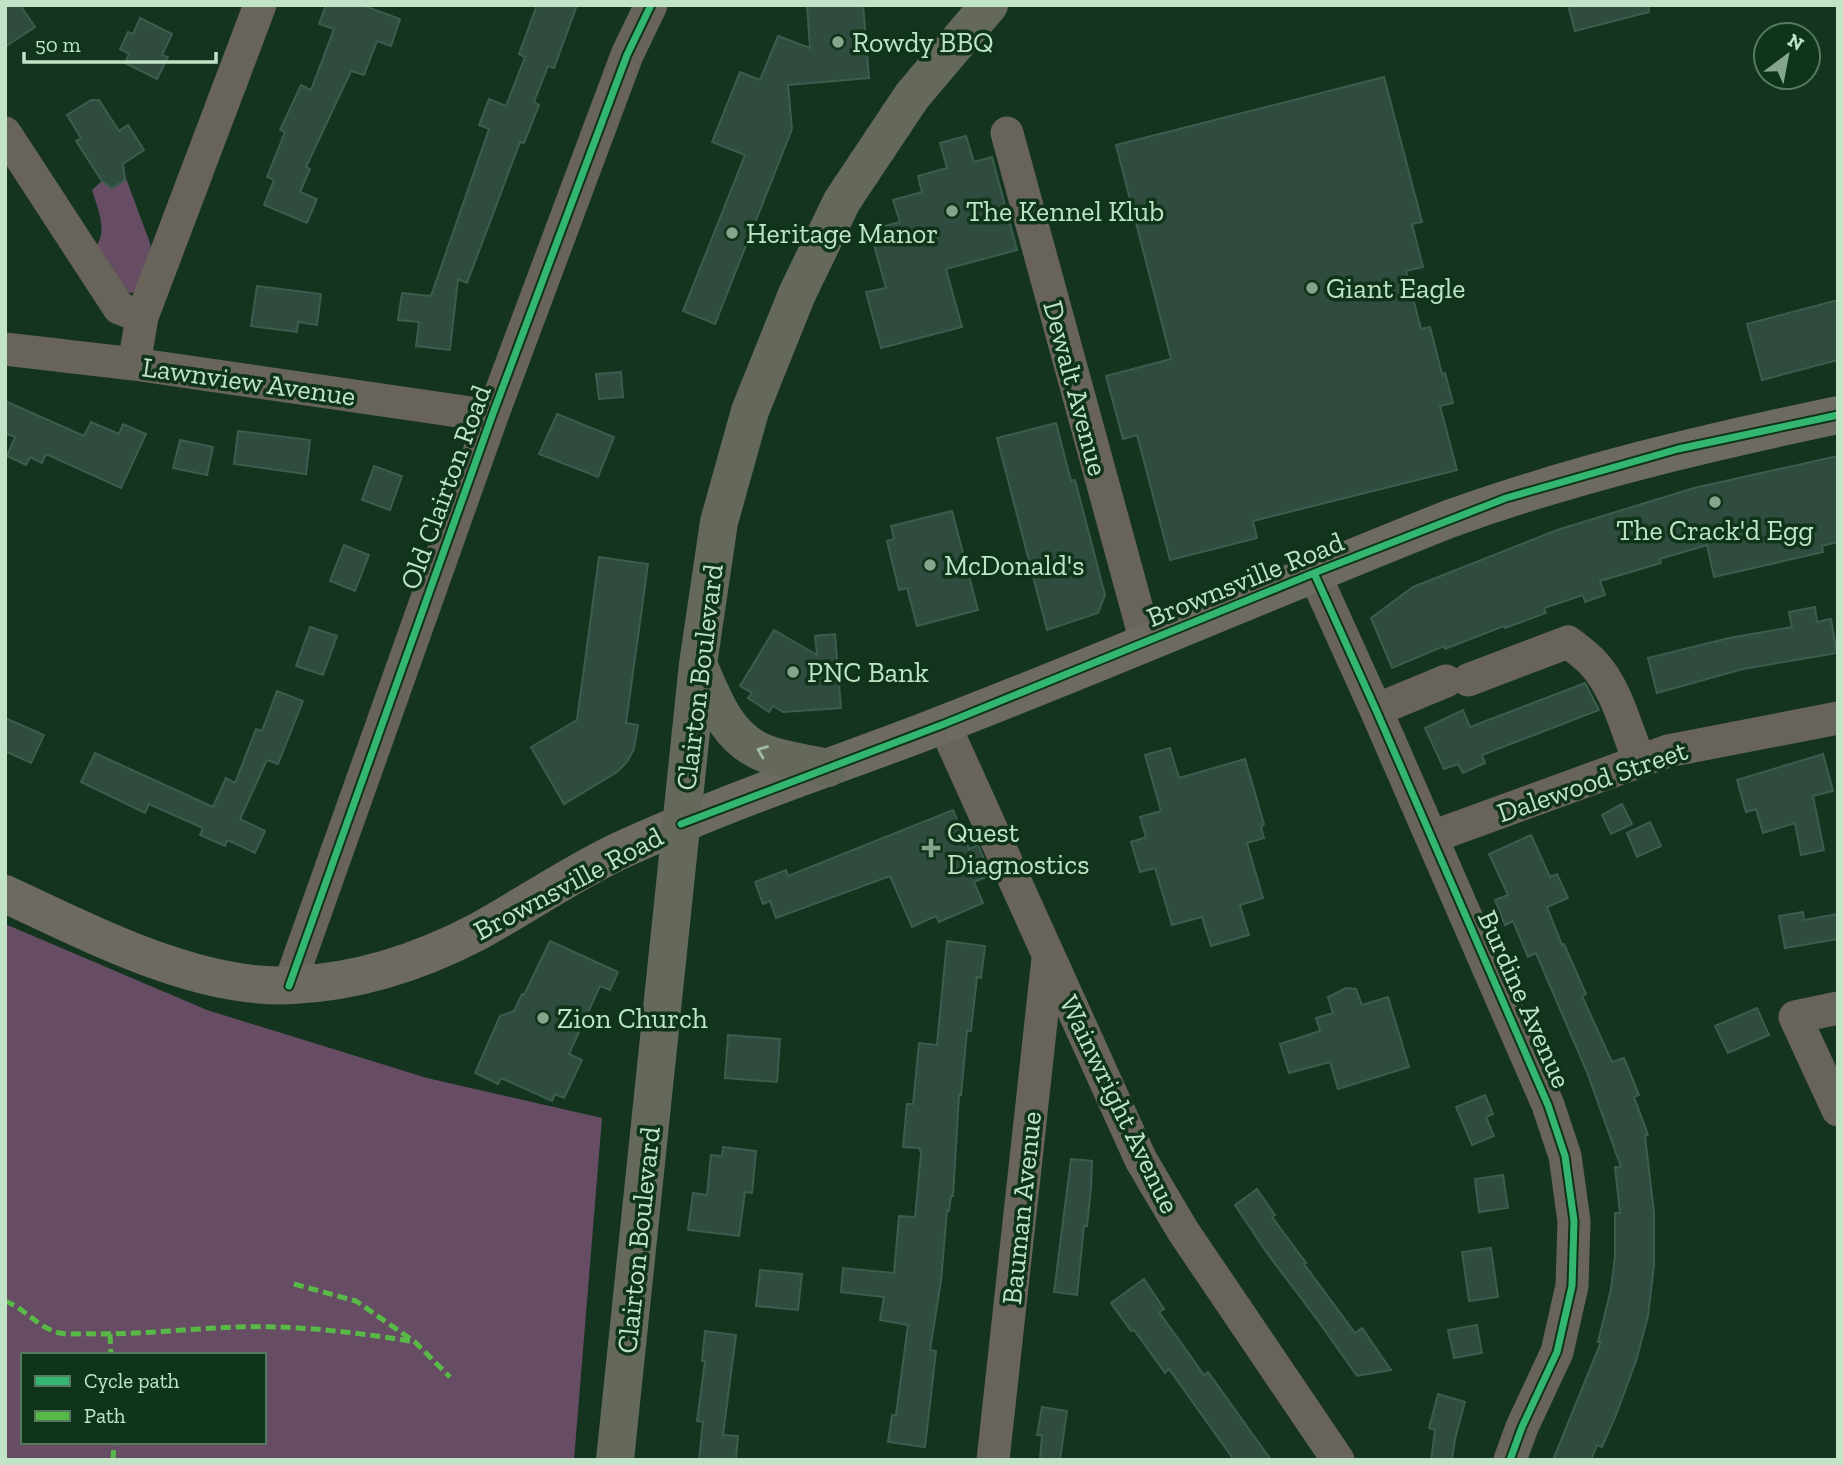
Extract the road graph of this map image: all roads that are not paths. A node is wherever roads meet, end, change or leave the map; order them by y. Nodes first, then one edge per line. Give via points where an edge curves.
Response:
1 (260, 5) edge
2 (651, 5) edge
3 (989, 5) edge
4 (1007, 132) dead end
5 (5, 134) edge
6 (142, 317) junction
7 (5, 349) edge
8 (134, 364) junction
9 (1838, 415) edge
10 (492, 416) junction
11 (1314, 573) junction
12 (1146, 642) junction
13 (698, 664) junction
14 (1376, 710) junction
15 (1838, 718) edge
16 (944, 724) junction
17 (1639, 760) junction
18 (828, 768) junction
19 (681, 824) junction
20 (1432, 837) junction
21 (5, 894) edge
22 (1048, 956) junction
23 (289, 986) junction
24 (1838, 1008) edge
25 (1838, 1110) edge
26 (615, 1460) edge
27 (993, 1460) edge
28 (1338, 1460) edge
29 (1510, 1460) edge

1 - 6 street
2 - 10 street, Old Clairton Road via 627,55
3 - 13 highway, Clairton Boulevard via 912,96 842,201 797,293 750,411 719,522
4 - 12 street, Dewalt Avenue
5 - 6 street via 119,308
6 - 8 street
7 - 8 street, Lawnview Avenue
8 - 10 street, Lawnview Avenue
9 - 11 main road, Brownsville Road via 1678,449 1506,498
10 - 23 street, Old Clairton Road
11 - 12 main road, Brownsville Road
11 - 14 street, Burdine Avenue
12 - 16 main road, Brownsville Road
18 -> 13 highway via 765,754 748,745 722,717
13 - 19 highway, Clairton Boulevard
14 - 17 street via 1568,642 1604,678
14 - 20 street, Burdine Avenue
15 - 17 street, Dalewood Street
16 - 18 main road, Brownsville Road
16 - 22 street, Wainwright Avenue
17 - 20 street, Dalewood Street
18 - 19 main road, Brownsville Road
19 - 23 main road, Brownsville Road via 613,854 475,933 397,966 354,978
19 - 26 highway, Clairton Boulevard
20 - 29 street, Burdine Avenue via 1548,1105 1565,1156 1572,1208 1572,1286 1557,1352
21 - 23 main road, Brownsville Road via 174,966 252,986
22 - 27 street, Bauman Avenue
22 - 28 street, Wainwright Avenue via 1141,1160 1183,1231
24 - 25 street via 1795,1017

